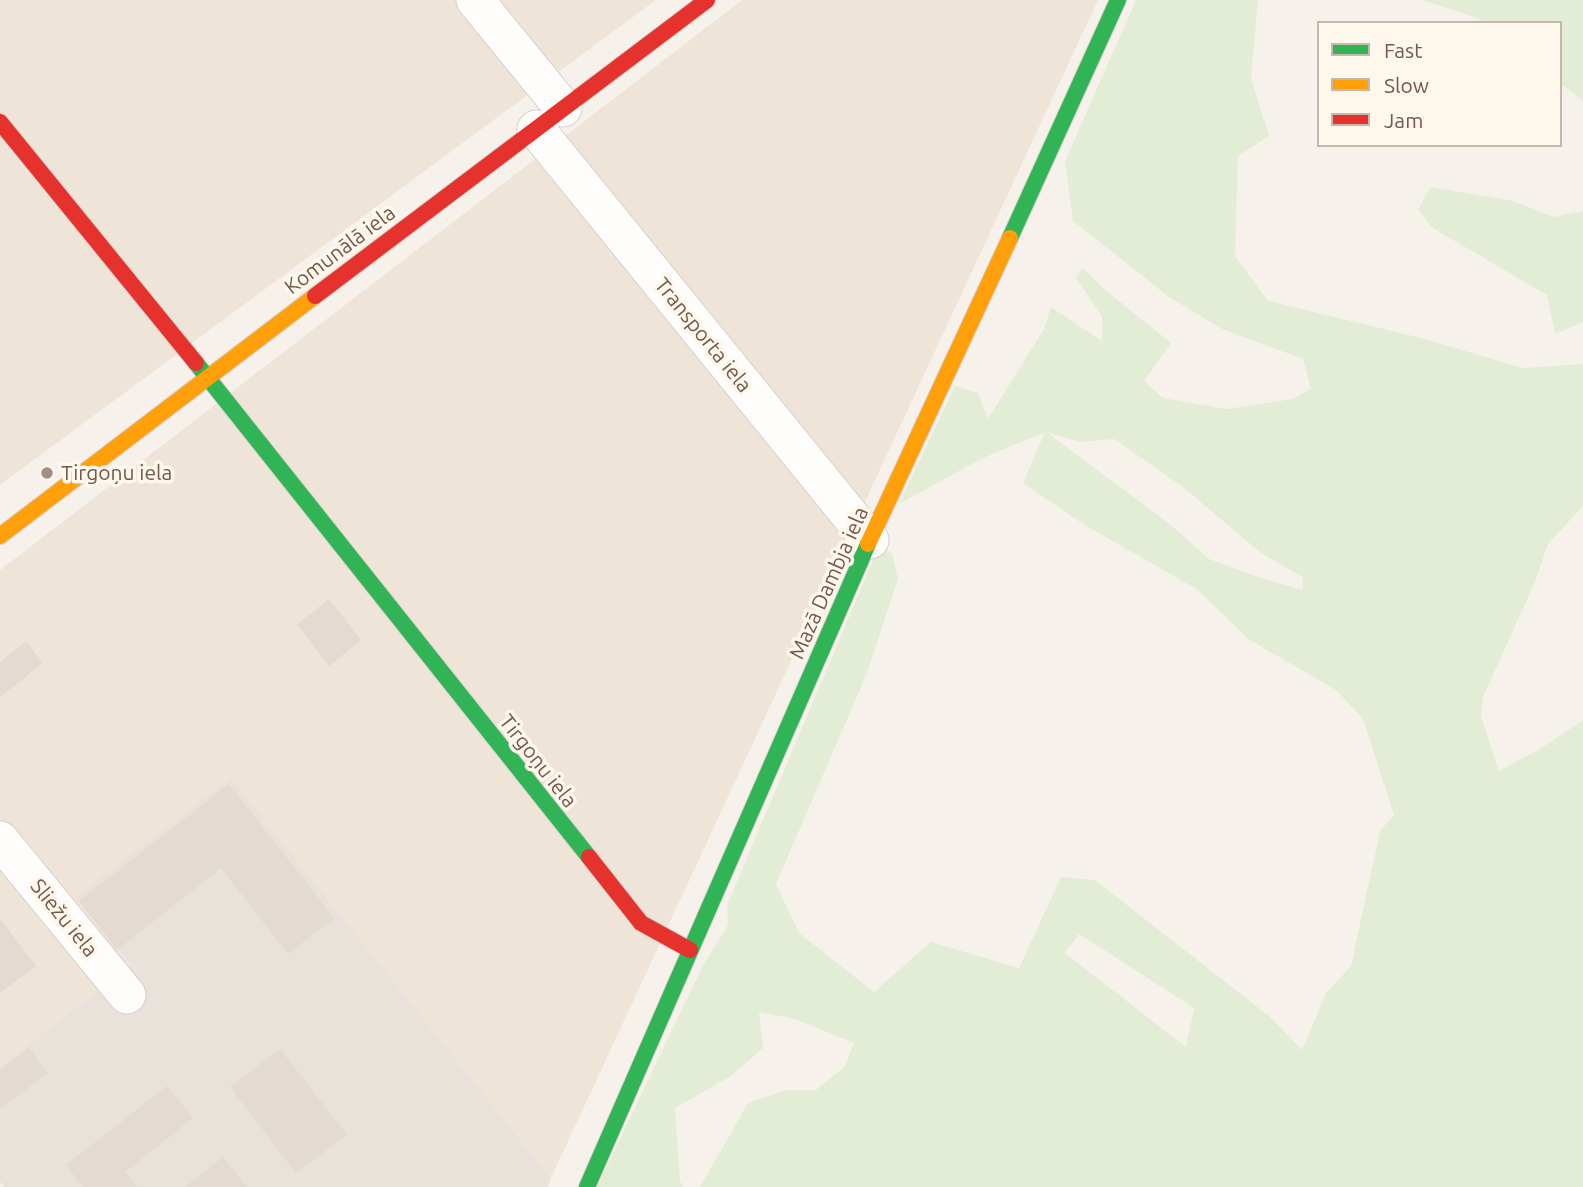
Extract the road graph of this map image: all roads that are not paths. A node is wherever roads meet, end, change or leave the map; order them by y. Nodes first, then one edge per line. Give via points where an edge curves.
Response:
1 (475, 0) edge
2 (707, 0) edge
3 (1118, 0) edge
4 (550, 119) junction
5 (0, 122) edge
6 (207, 377) junction
7 (0, 536) edge
8 (870, 540) junction
9 (0, 840) edge
10 (690, 950) junction
11 (127, 995) dead end
12 (587, 1187) edge

1 - 4 street, Transporta iela
2 - 4 street, Komunālā iela
3 - 8 street, Mazā Dambja iela
4 - 6 street, Komunālā iela
4 - 8 street, Transporta iela
5 - 6 street, Tirgoņu iela
6 - 7 street, Komunālā iela
6 - 10 street, Tirgoņu iela via 641,923
8 - 10 street, Mazā Dambja iela
9 - 11 street, Sliežu iela
10 - 12 street, Mazā Dambja iela

